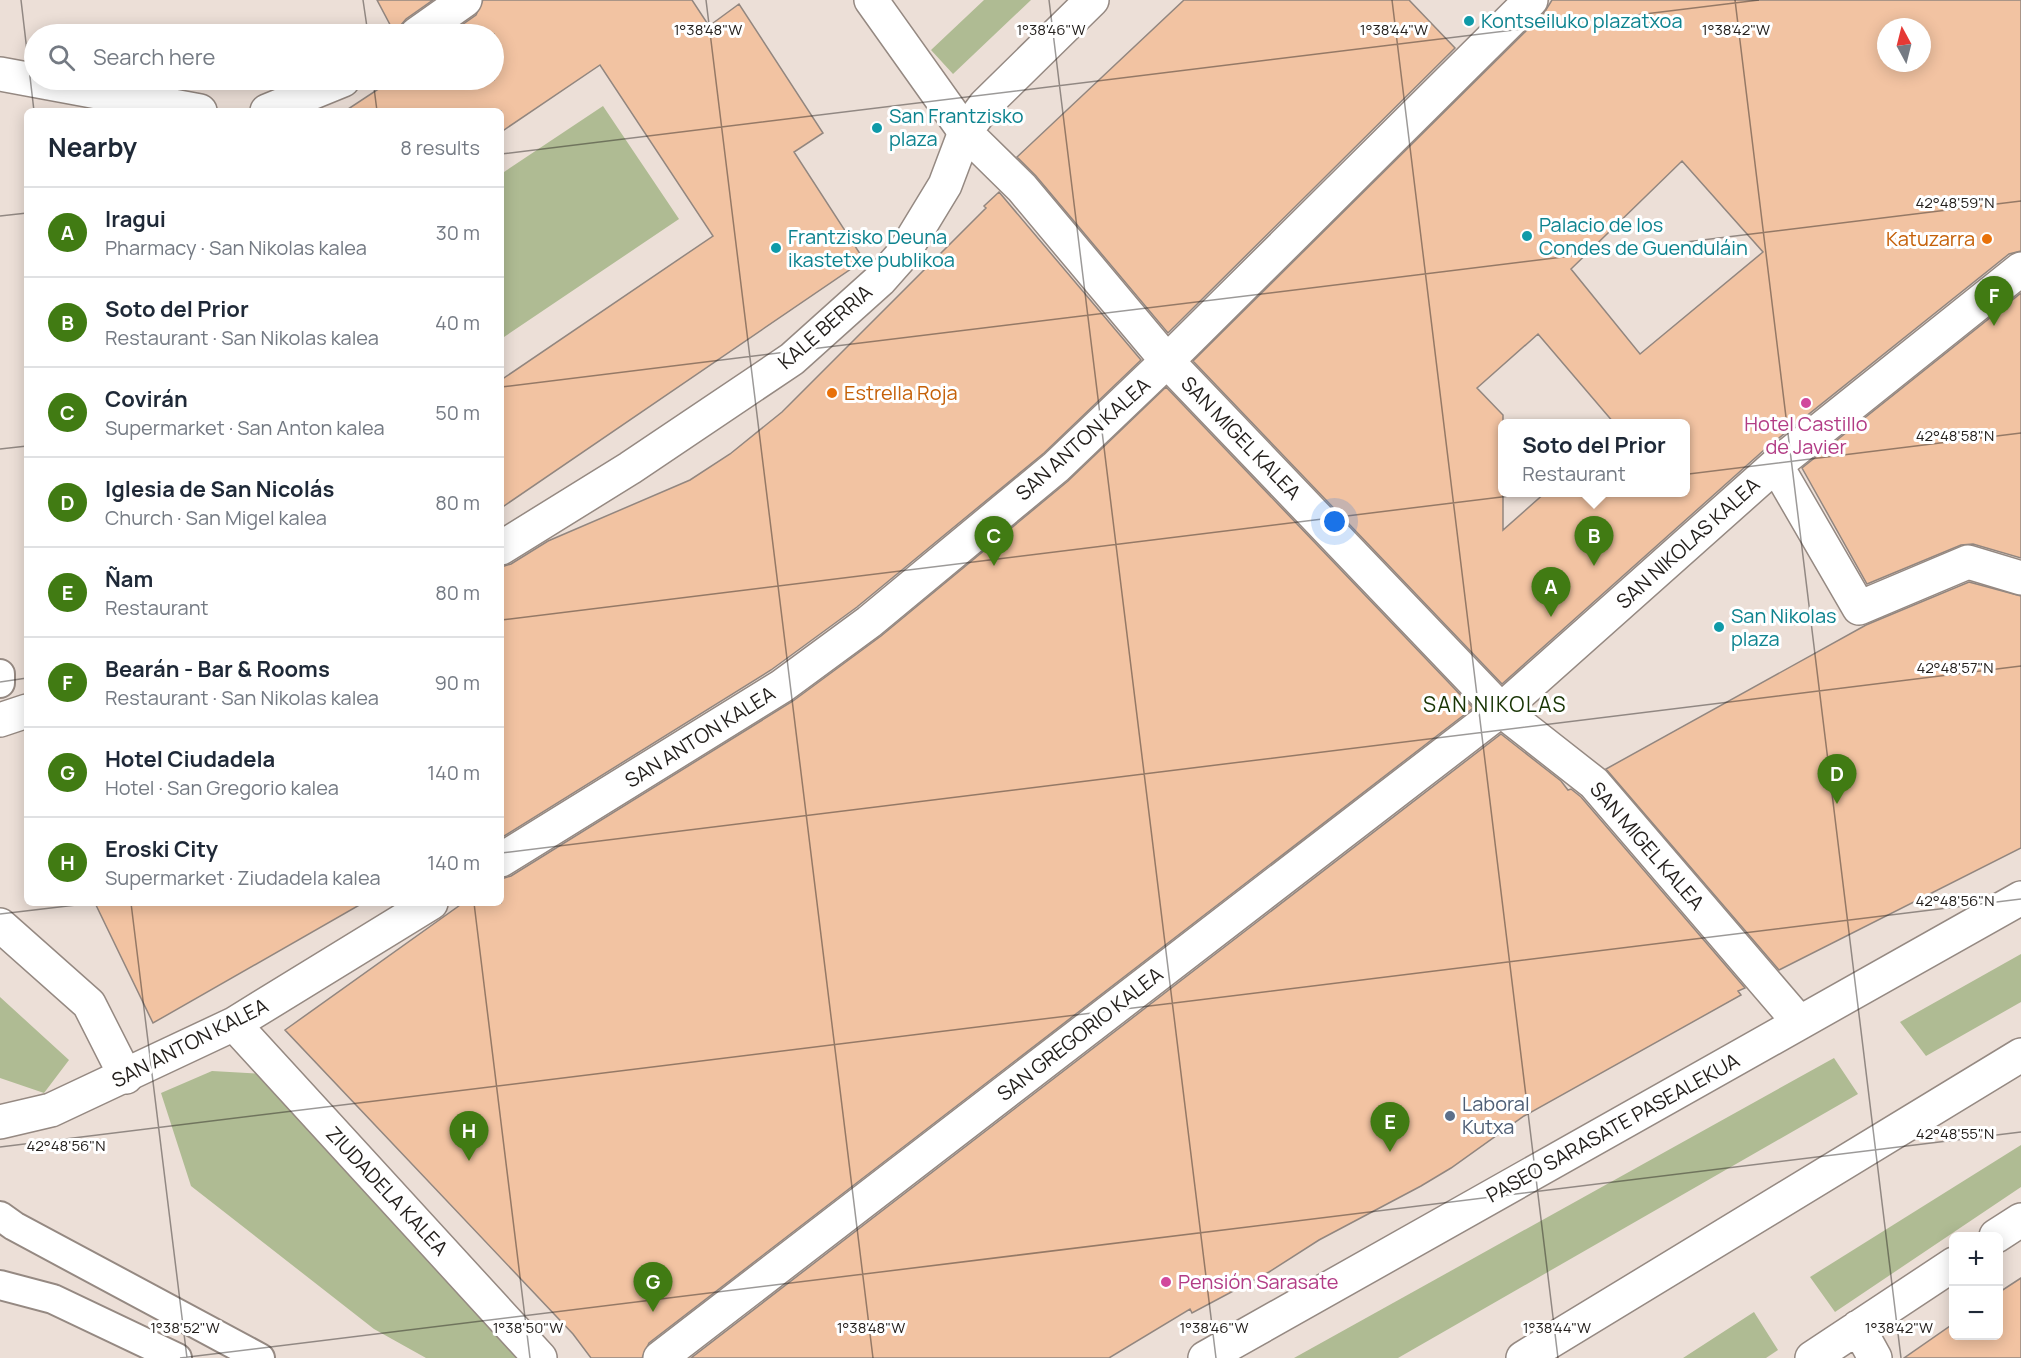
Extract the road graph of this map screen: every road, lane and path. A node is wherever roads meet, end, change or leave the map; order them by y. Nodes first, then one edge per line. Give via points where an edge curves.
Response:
1 (465, 0) edge
2 (871, 0) edge
3 (1092, 0) edge
4 (1531, 0) edge
5 (431, 24) edge
6 (0, 74) edge
7 (24, 78) edge
8 (86, 90) edge
9 (318, 90) edge
10 (184, 108) edge
11 (274, 108) edge
12 (965, 132) junction
13 (2021, 269) edge
14 (1167, 361) junction
15 (1784, 458) junction
16 (504, 546) edge
17 (2021, 578) edge
18 (0, 674) edge
19 (0, 683) edge
20 (1501, 710) junction
21 (24, 712) edge
22 (0, 720) edge
23 (504, 858) edge
24 (2021, 898) edge
25 (426, 906) edge
26 (0, 926) edge
27 (1799, 1022) junction
28 (234, 1024) junction
29 (2021, 1055) edge
30 (126, 1077) junction
31 (0, 1122) edge
32 (0, 1216) edge
33 (2021, 1220) edge
34 (2002, 1232) edge
35 (1949, 1267) edge
36 (0, 1285) edge
37 (1858, 1327) junction
38 (177, 1358) edge
39 (260, 1358) edge
40 (540, 1358) edge
41 (660, 1358) edge
42 (1205, 1358) edge
43 (1522, 1358) edge
44 (1812, 1358) edge
45 (1875, 1358) edge

1 - 5 street
2 - 12 street
3 - 12 street, KALE BERRIA via 985,105
4 - 14 street, SAN ANTON KALEA
6 - 7 street
8 - 10 street
9 - 11 street
12 - 14 street, SAN MIGEL KALEA via 1022,188
12 - 16 street, KALE BERRIA via 945,185 903,254 880,280 792,359 610,481
13 - 15 street, SAN NIKOLAS KALEA
14 - 20 street, SAN MIGEL KALEA
14 - 23 street, SAN ANTON KALEA via 1056,466 869,622 782,686
15 - 17 street via 1858,608 1968,562
15 - 20 street, SAN NIKOLAS KALEA
18 - 19 lane
20 - 27 street, SAN MIGEL KALEA via 1594,783
20 - 41 street, SAN GREGORIO KALEA
21 - 22 street
24 - 27 street, PASEO SARASATE PASEALEKUA
25 - 28 street, SAN ANTON KALEA
26 - 30 street via 89,1004
27 - 42 street, PASEO SARASATE PASEALEKUA
28 - 30 street, SAN ANTON KALEA
28 - 40 street, ZIUDADELA KALEA
29 - 43 street
30 - 31 street, SAN ANTON KALEA via 51,1110
32 - 39 lane
33 - 34 street
35 - 37 street
36 - 38 lane via 53,1299
37 - 44 street
37 - 45 street

